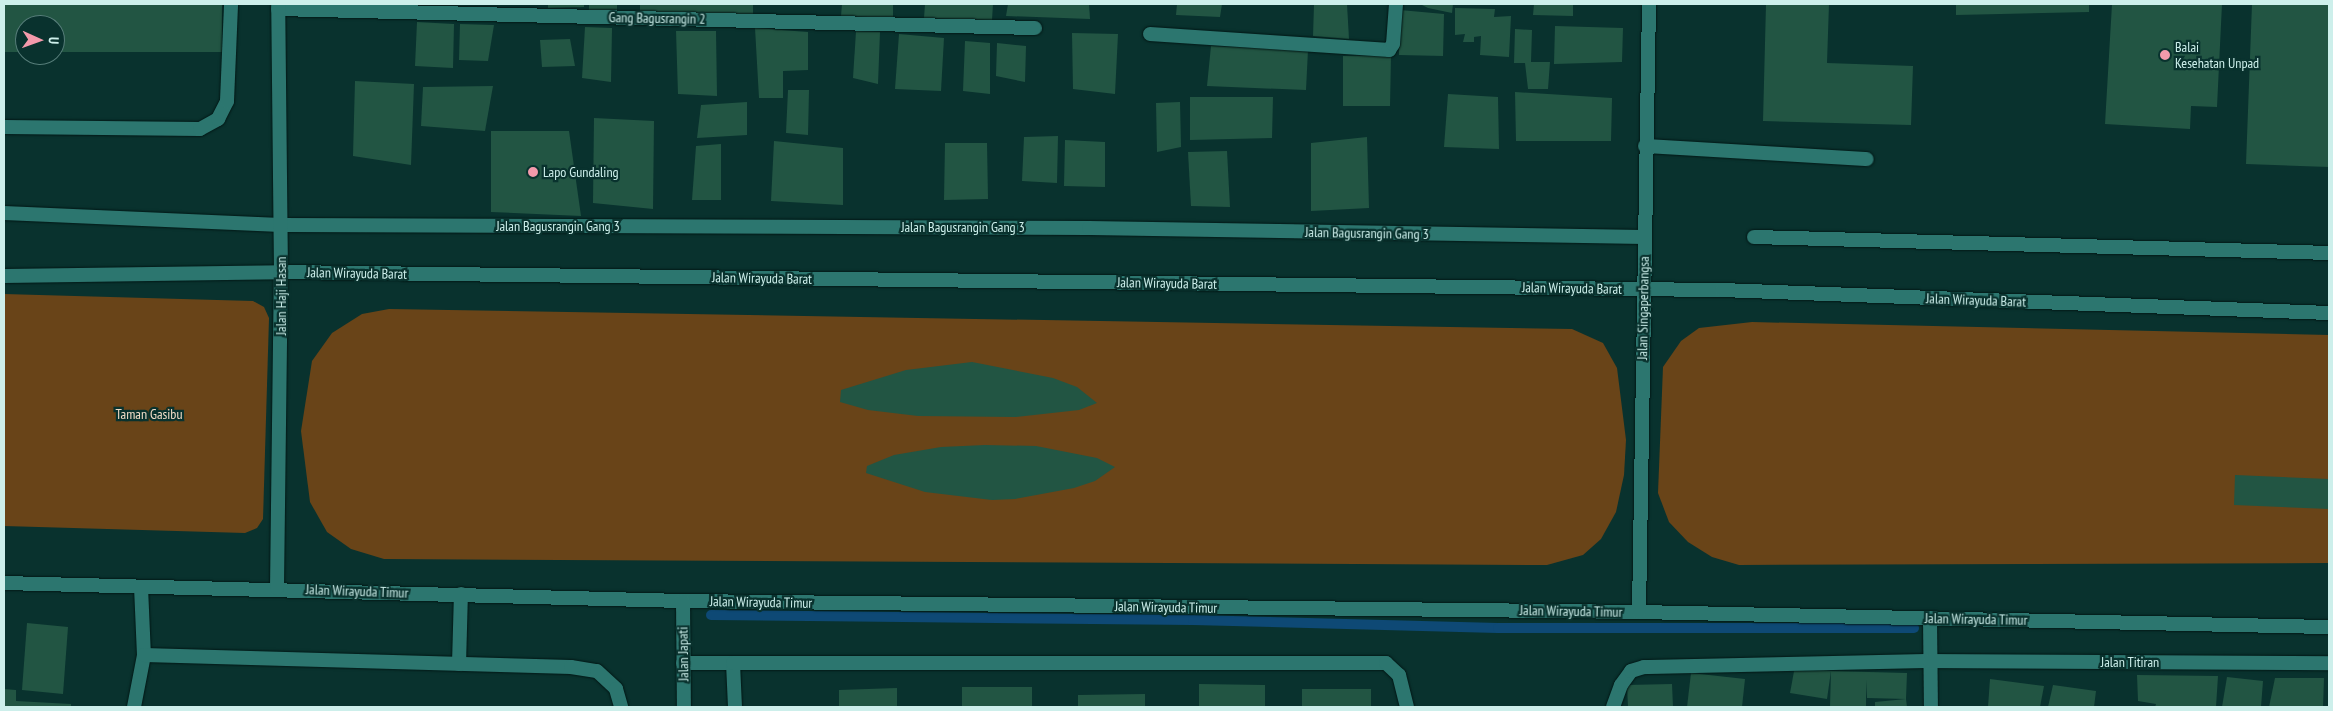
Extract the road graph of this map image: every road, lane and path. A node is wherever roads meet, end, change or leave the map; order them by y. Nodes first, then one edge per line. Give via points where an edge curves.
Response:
1 (231, 4) edge
2 (1396, 4) edge
3 (1648, 4) edge
4 (278, 6) edge
5 (1035, 28) dead end
6 (1150, 34) dead end
7 (4, 127) edge
8 (1645, 146) junction
9 (1868, 159) dead end
10 (4, 213) edge
11 (281, 225) junction
12 (1754, 237) dead end
13 (1644, 238) junction
14 (2329, 254) edge
15 (281, 272) junction
16 (4, 276) edge
17 (1644, 289) junction
18 (2329, 313) edge
19 (4, 583) edge
20 (141, 588) junction
21 (277, 588) junction
22 (461, 594) junction
23 (683, 601) junction
24 (1639, 612) junction
25 (1930, 618) junction
26 (2329, 627) edge
27 (144, 655) junction
28 (1930, 661) junction
29 (683, 663) junction
30 (733, 663) junction
31 (2329, 663) edge
32 (459, 664) junction
33 (134, 707) edge
34 (621, 707) edge
35 (684, 707) edge
36 (735, 707) edge
37 (1407, 707) edge
38 (1613, 707) edge
39 (1931, 707) edge

1 - 7 street via 227,101 218,118 200,129
2 - 6 street via 1393,44 1389,50
3 - 8 street, Jalan Singaperbangsa
4 - 5 street, Gang Bagusrangin 2
4 - 11 street, Jalan Haji Hasan
8 - 9 street
8 - 13 street, Jalan Singaperbangsa
10 - 11 street, Jalan Bagusrangin Gang 3
11 - 13 street, Jalan Bagusrangin Gang 3 via 1090,228
11 - 15 street, Jalan Haji Hasan
12 - 14 street
13 - 17 street, Jalan Singaperbangsa
15 - 16 street, Jalan Wirayuda Barat
15 - 17 street, Jalan Wirayuda Barat
15 - 21 street, Jalan Haji Hasan
17 - 18 street, Jalan Wirayuda Barat
17 - 24 street, Jalan Singaperbangsa
19 - 20 street, Jalan Wirayuda Timur
20 - 21 street, Jalan Wirayuda Timur
20 - 27 street
21 - 22 street, Jalan Wirayuda Timur
22 - 23 street, Jalan Wirayuda Timur
22 - 32 street
23 - 24 street, Jalan Wirayuda Timur
23 - 29 street, Jalan Japati
24 - 25 street, Jalan Wirayuda Timur
25 - 26 street, Jalan Wirayuda Timur
25 - 28 street
27 - 32 street
27 - 33 street
28 - 31 street, Jalan Titiran
28 - 38 street, Jalan Titiran via 1644,667 1631,671 1621,685
28 - 39 street
29 - 30 street
29 - 35 street, Jalan Japati
30 - 36 street
30 - 37 street via 1386,663 1400,675
32 - 34 street via 571,667 597,671 616,690

